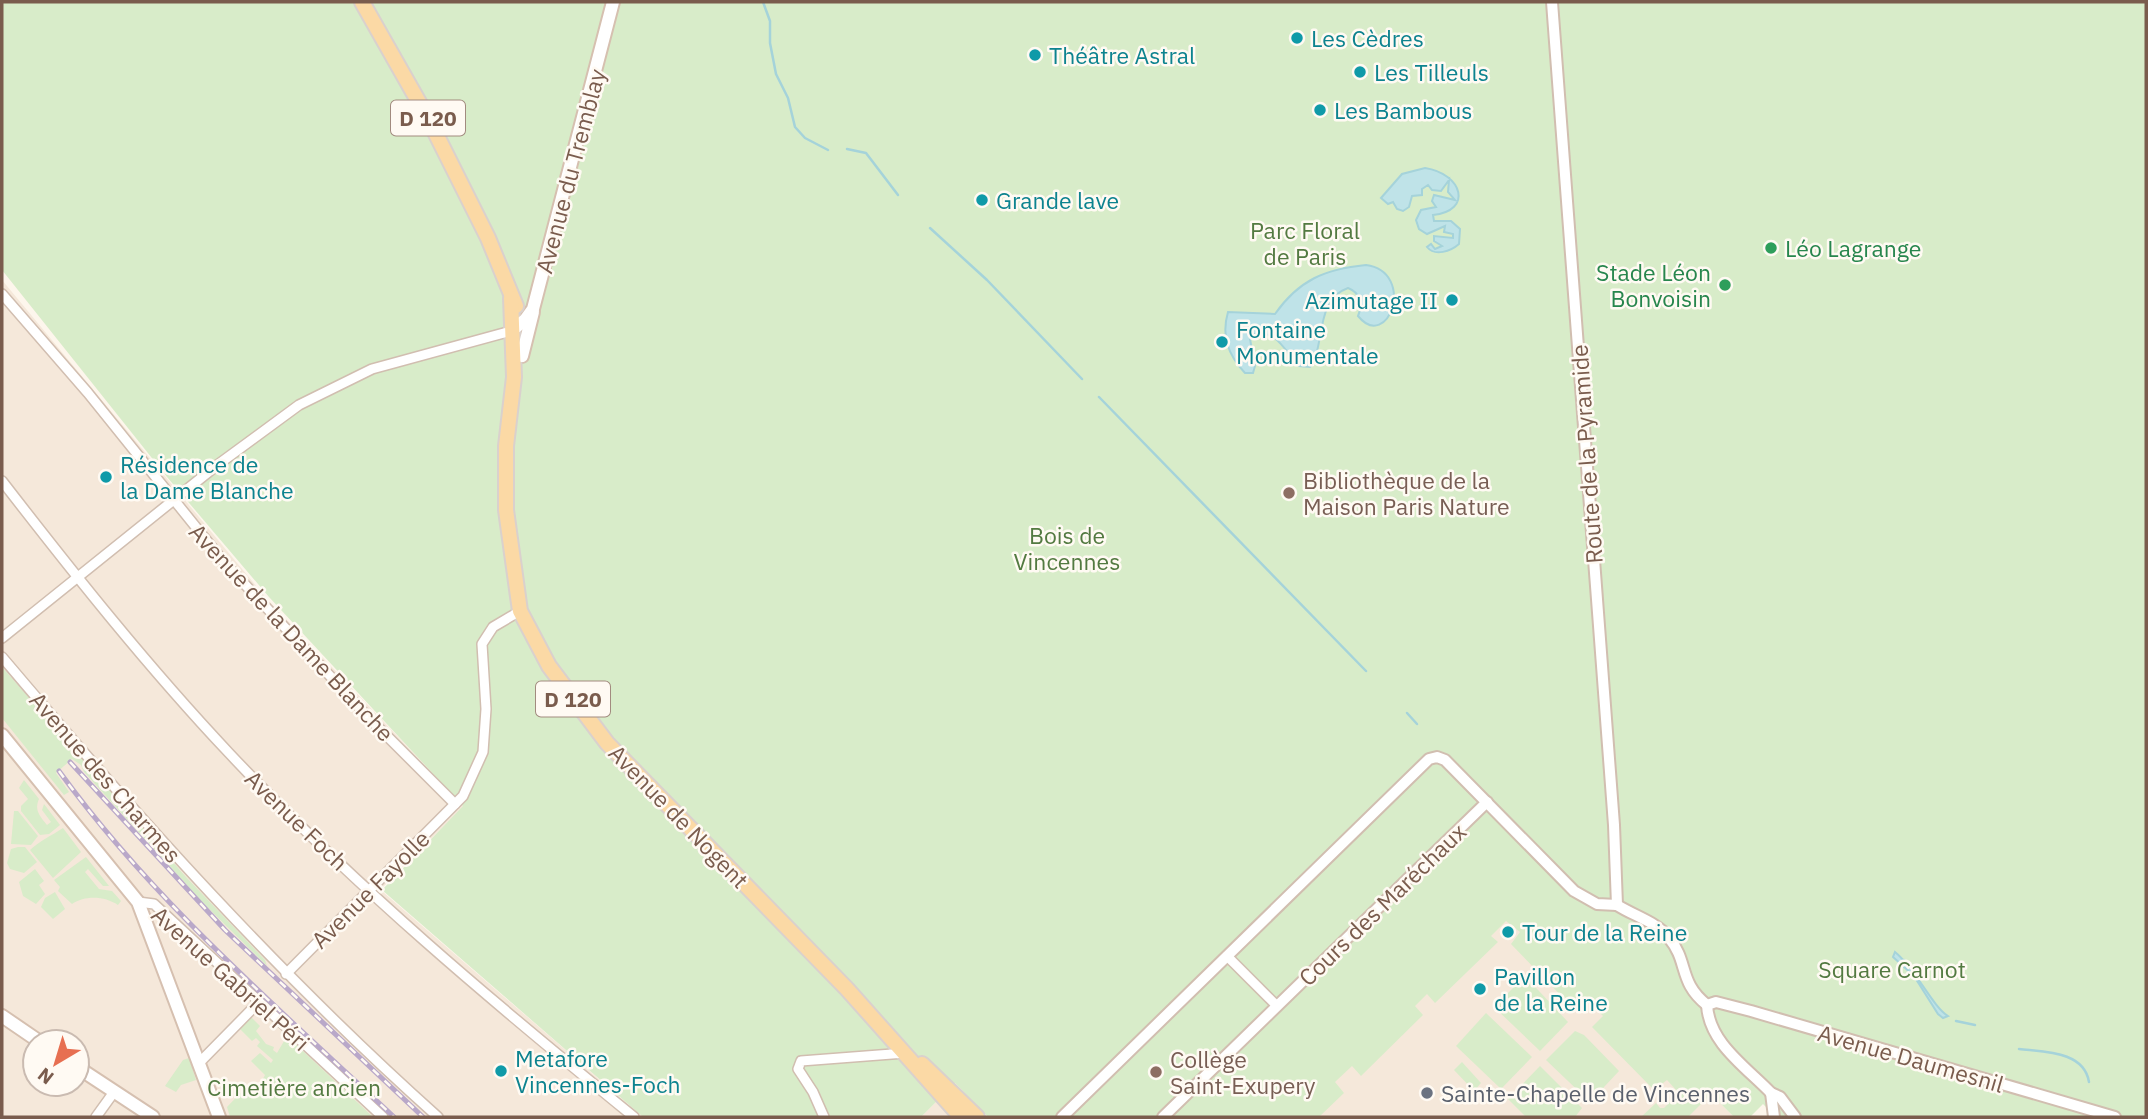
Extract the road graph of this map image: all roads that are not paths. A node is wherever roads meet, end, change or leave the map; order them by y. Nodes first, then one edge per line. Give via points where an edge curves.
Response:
1 (362, 2) edge
2 (613, 2) edge
3 (1552, 2) edge
4 (2, 295) edge
5 (533, 309) junction
6 (516, 328) junction
7 (522, 356) junction
8 (514, 377) junction
9 (2, 481) edge
10 (173, 501) junction
11 (78, 577) junction
12 (520, 611) junction
13 (2, 638) edge
14 (2, 657) edge
15 (2, 736) edge
16 (1487, 802) junction
17 (455, 804) junction
18 (370, 889) junction
19 (138, 902) junction
20 (1617, 905) junction
21 (1227, 956) junction
22 (286, 974) junction
23 (259, 1002) junction
24 (1707, 1005) junction
25 (1277, 1006) junction
26 (2, 1016) edge
27 (21, 1029) edge
28 (906, 1053) junction
29 (200, 1062) junction
30 (91, 1076) edge
31 (114, 1092) junction
32 (1771, 1093) junction
33 (96, 1117) edge
34 (153, 1117) edge
35 (219, 1117) edge
36 (383, 1117) edge
37 (438, 1117) edge
38 (634, 1117) edge
39 (824, 1117) edge
40 (961, 1117) edge
41 (977, 1117) edge
42 (1062, 1117) edge
43 (1163, 1117) edge
44 (1774, 1117) edge
45 (1796, 1117) edge
46 (2115, 1117) edge

1 - 6 main road, Avenue de Nogent / D 120 via 429,120 503,270
2 - 5 main road, Avenue du Tremblay
3 - 20 street, Route de la Pyramide
4 - 10 street, Avenue de la Dame Blanche via 88,393
5 - 6 main road, Avenue du Tremblay
5 - 7 main road
6 - 7 main road, Avenue de Nogent / D 120
6 - 8 main road, Avenue de Nogent / D 120
6 - 10 street via 402,359 342,381 284,414
7 - 8 main road, Avenue de Nogent / D 120
8 - 12 main road, Avenue de Nogent / D 120 via 506,446 506,510
9 - 11 street, Avenue Foch
10 - 11 street
10 - 17 street, Avenue de la Dame Blanche via 269,612
11 - 13 street
11 - 18 street, Avenue Foch via 230,754
12 - 17 street, Avenue Fayolle via 494,627 482,644 483,752 472,782
12 - 28 main road, Avenue de Nogent / D 120 via 549,666 607,743
14 - 22 street, Avenue des Charmes
15 - 19 main road
16 - 20 street via 1574,891 1597,904
16 - 21 street via 1445,760 1437,757 1425,762
16 - 25 street, Cours des Maréchaux
17 - 18 street, Avenue Fayolle
18 - 22 street, Avenue Fayolle
18 - 38 street, Avenue Foch
19 - 23 street, Avenue Gabriel Péri via 154,904
19 - 29 main road
20 - 24 street via 1666,934 1676,948 1687,985
21 - 25 street
21 - 42 street
22 - 37 street, Avenue des Charmes
23 - 29 street
23 - 36 street, Avenue Gabriel Péri
24 - 32 street via 1708,1022 1717,1038
24 - 46 street, Avenue Daumesnil via 1716,1002 1751,1011
25 - 43 street, Cours des Maréchaux
26 - 27 main road
28 - 39 street via 806,1060 798,1065
28 - 40 main road, Avenue de Nogent / D 120
28 - 41 main road, Avenue de Nogent / D 120
29 - 35 main road
30 - 31 main road
31 - 33 street
31 - 34 main road
32 - 44 street
32 - 45 street

